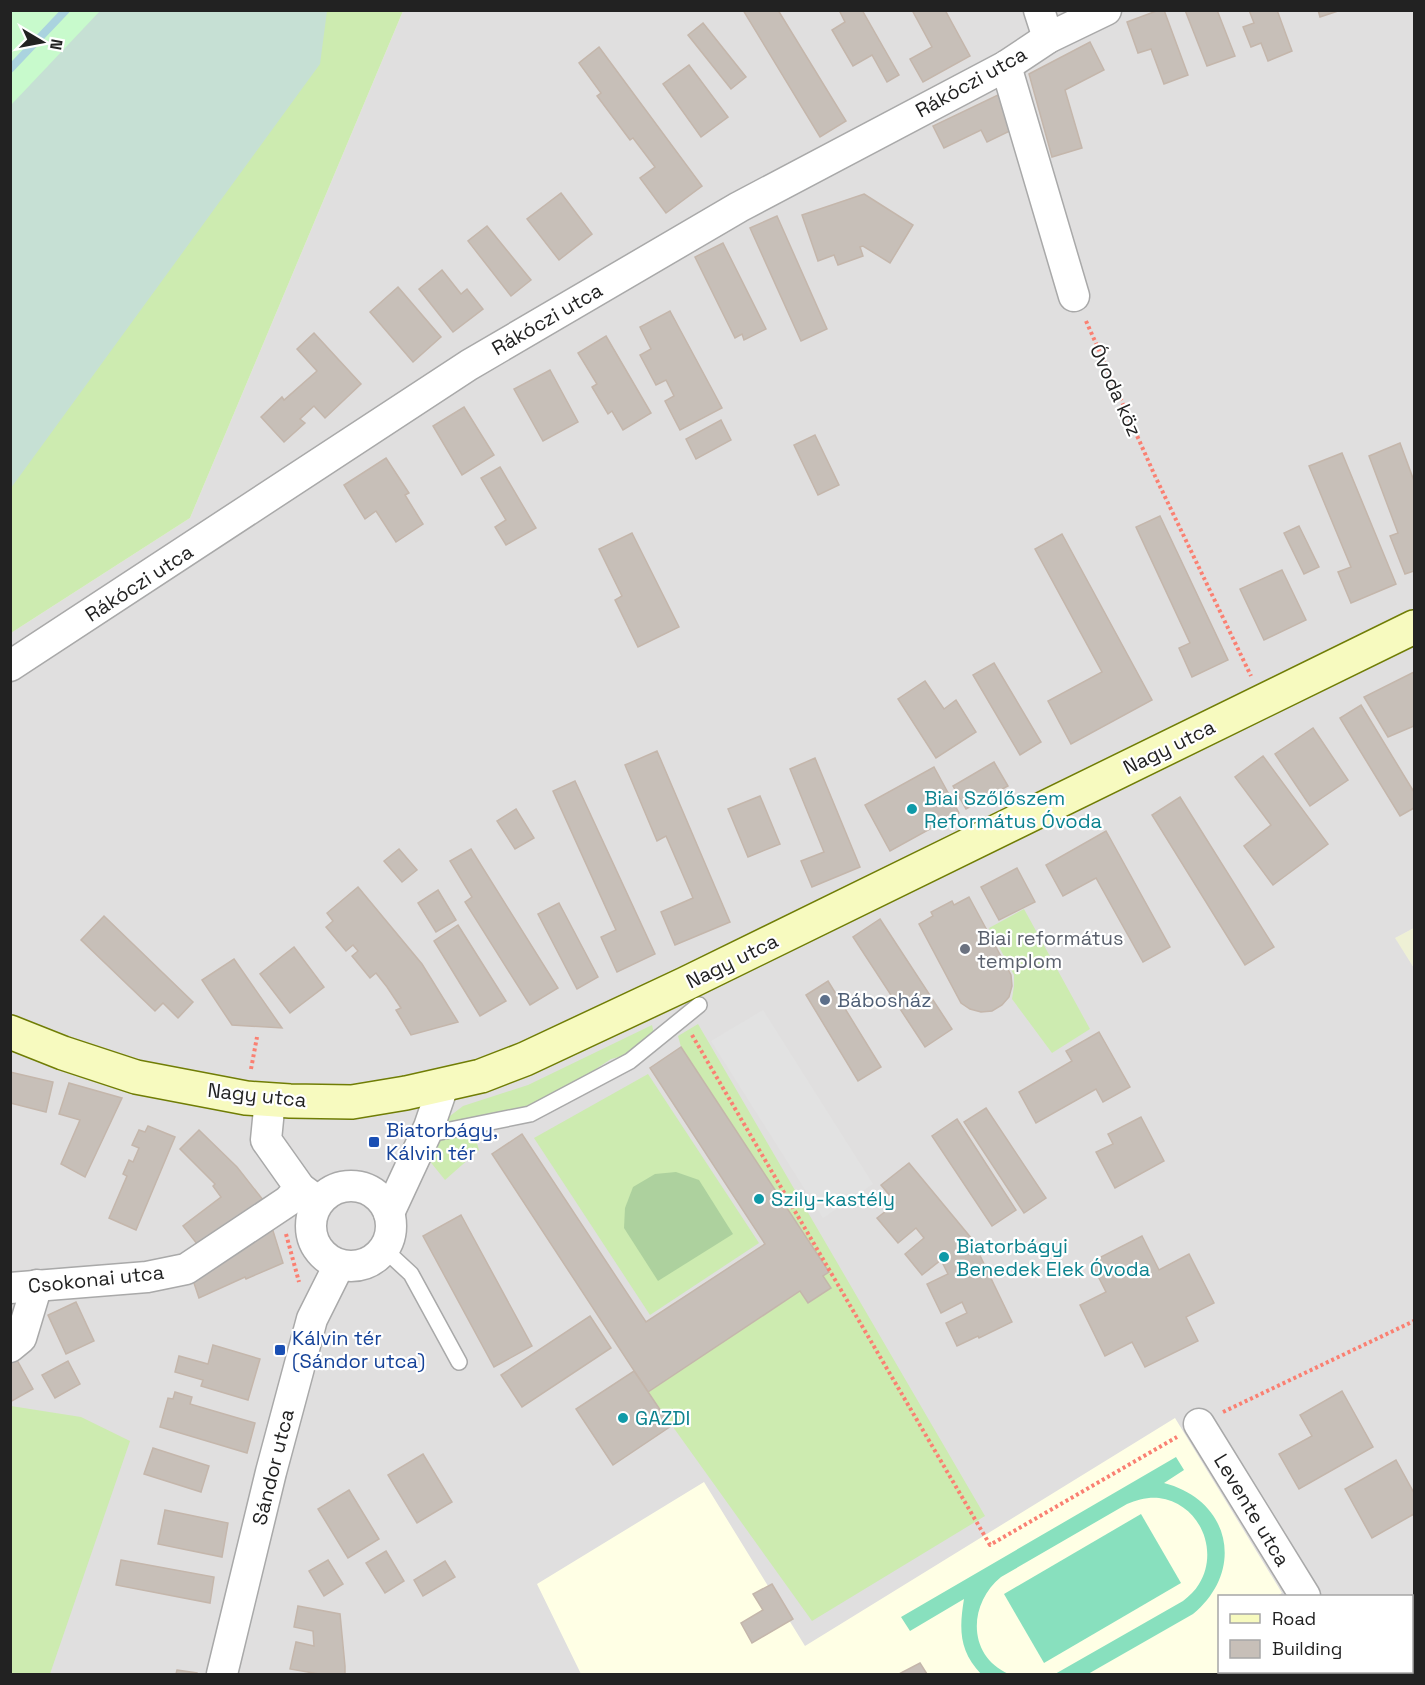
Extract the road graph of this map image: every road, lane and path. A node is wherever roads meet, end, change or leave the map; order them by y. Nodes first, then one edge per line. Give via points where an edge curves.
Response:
1 (1039, 10) edge
2 (1106, 10) edge
3 (1048, 38) junction
4 (1006, 66) junction
5 (1074, 296) joint
6 (1414, 627) edge
7 (10, 666) edge
8 (1263, 701) junction
9 (699, 1005) dead end
10 (682, 1018) junction
11 (10, 1032) edge
12 (443, 1086) junction
13 (270, 1099) junction
14 (429, 1127) junction
15 (309, 1195) junction
16 (389, 1213) junction
17 (384, 1249) junction
18 (339, 1265) junction
19 (24, 1287) edge
20 (1414, 1321) edge
21 (10, 1347) edge
22 (459, 1362) dead end
23 (1199, 1424) junction
24 (1304, 1595) edge
25 (222, 1674) edge

1 - 3 street
2 - 3 street, Rákóczi utca
3 - 4 street, Rákóczi utca
4 - 5 street
4 - 7 street, Rákóczi utca via 739,207 470,365
5 - 8 path, Óvoda köz
6 - 8 main road, Nagy utca
8 - 12 main road, Nagy utca via 685,984 525,1059
9 - 10 lane
10 - 14 lane via 630,1061 530,1114 440,1132
10 - 23 path via 990,1545
11 - 13 main road, Nagy utca via 136,1077 214,1093
12 - 13 main road, Nagy utca via 352,1102
12 - 14 street
13 - 15 street via 266,1140
14 - 16 street
15 - 16 street via 339,1186 364,1187 384,1202
15 - 18 street via 312,1239 328,1260
15 - 19 street, Csokonai utca via 288,1201 186,1269 147,1277
16 - 17 street via 391,1226
17 - 18 street via 364,1264
17 - 22 lane via 411,1274
18 - 25 street, Sándor utca via 312,1319
19 - 21 street via 21,1338
20 - 23 path
23 - 24 street, Levente utca

